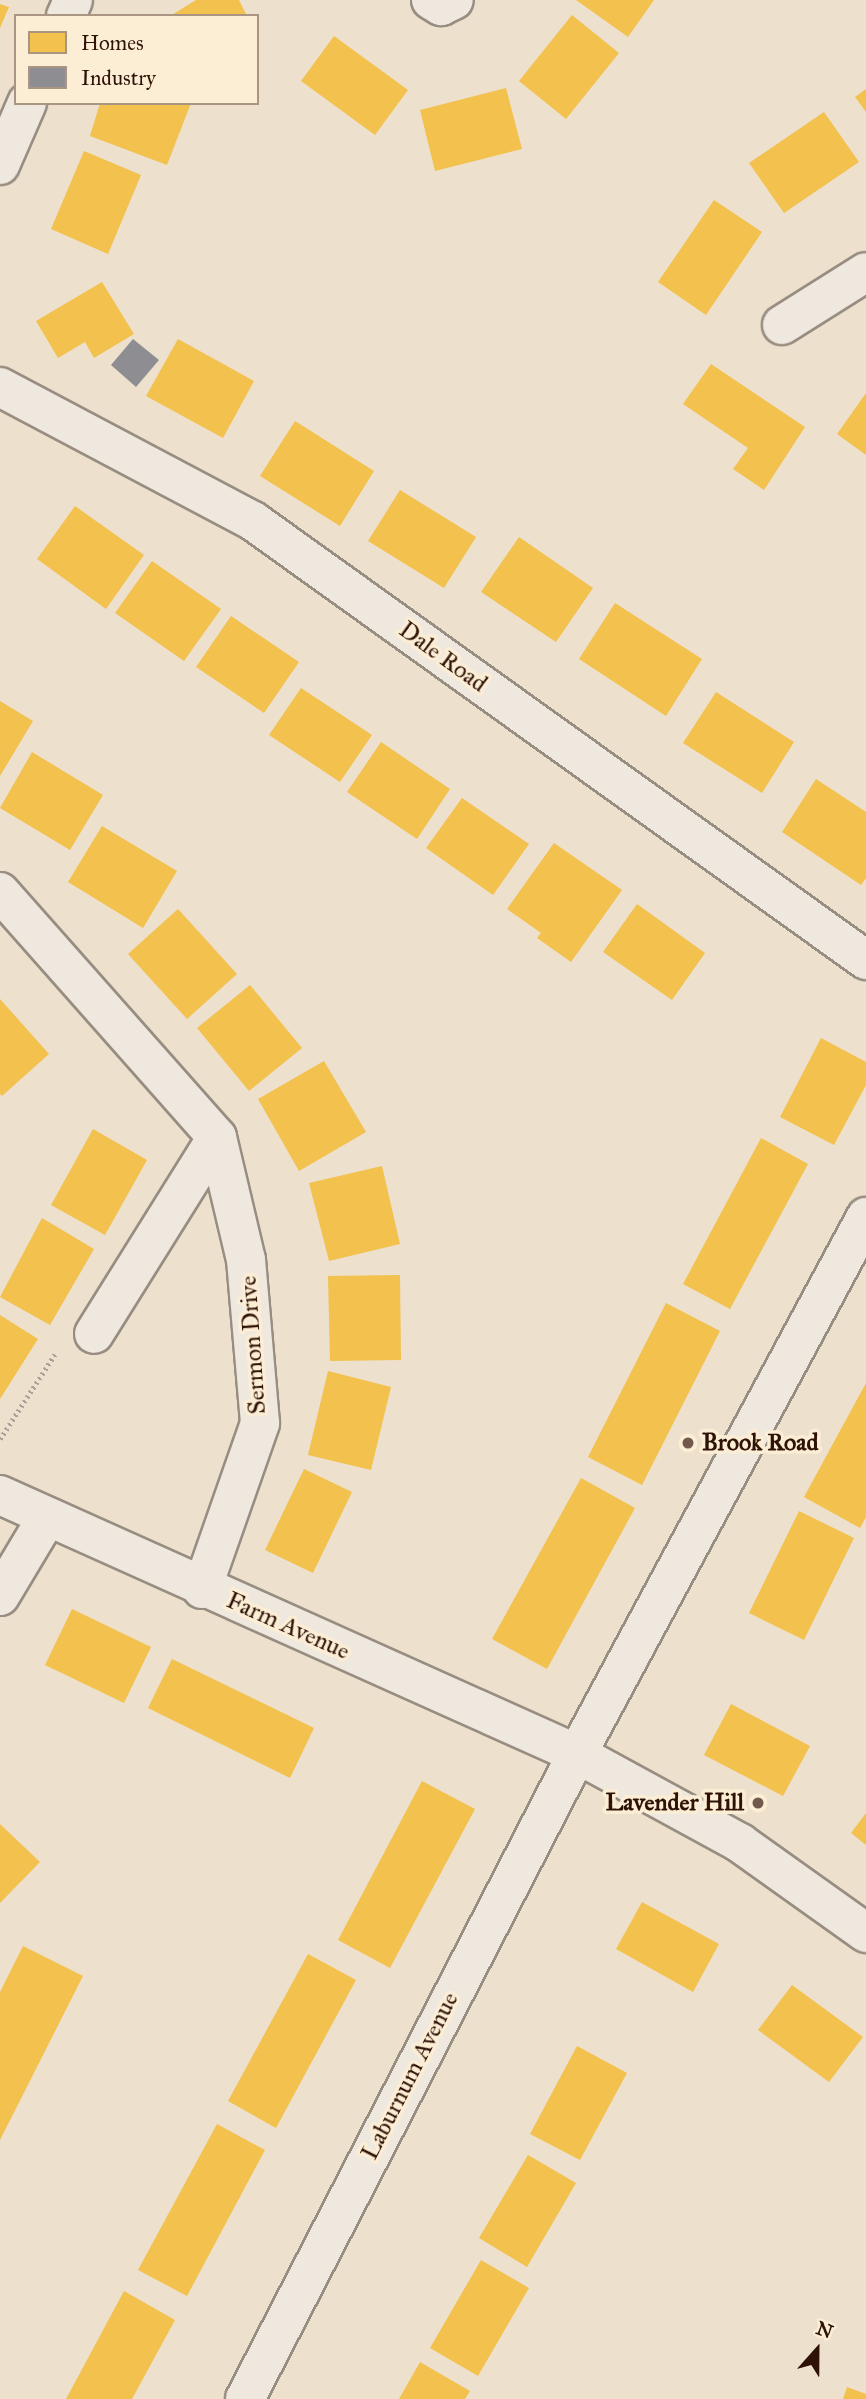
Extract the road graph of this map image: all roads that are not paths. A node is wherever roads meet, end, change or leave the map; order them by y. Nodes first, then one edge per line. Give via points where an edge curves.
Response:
1 (431, 0) edge
2 (454, 0) edge
3 (26, 105) edge
4 (0, 165) edge
5 (866, 272) edge
6 (782, 325) dead end
7 (0, 387) edge
8 (0, 892) edge
9 (866, 960) edge
10 (217, 1137) junction
11 (864, 1226) edge
12 (94, 1334) road end
13 (0, 1495) edge
14 (46, 1519) junction
15 (202, 1589) junction
16 (0, 1596) edge
17 (577, 1754) junction
18 (866, 1933) edge
19 (245, 2399) edge

1 - 2 street via 441,6
3 - 4 street
5 - 6 street
7 - 9 street, Dale Road via 253,521
8 - 10 street, Sermon Drive
10 - 12 street
10 - 15 street, Sermon Drive via 246,1260 260,1423
11 - 17 street
13 - 14 street, Farm Avenue
14 - 15 street, Farm Avenue
14 - 16 street
15 - 17 street, Farm Avenue
17 - 18 street via 740,1843
17 - 19 street, Laburnum Avenue

